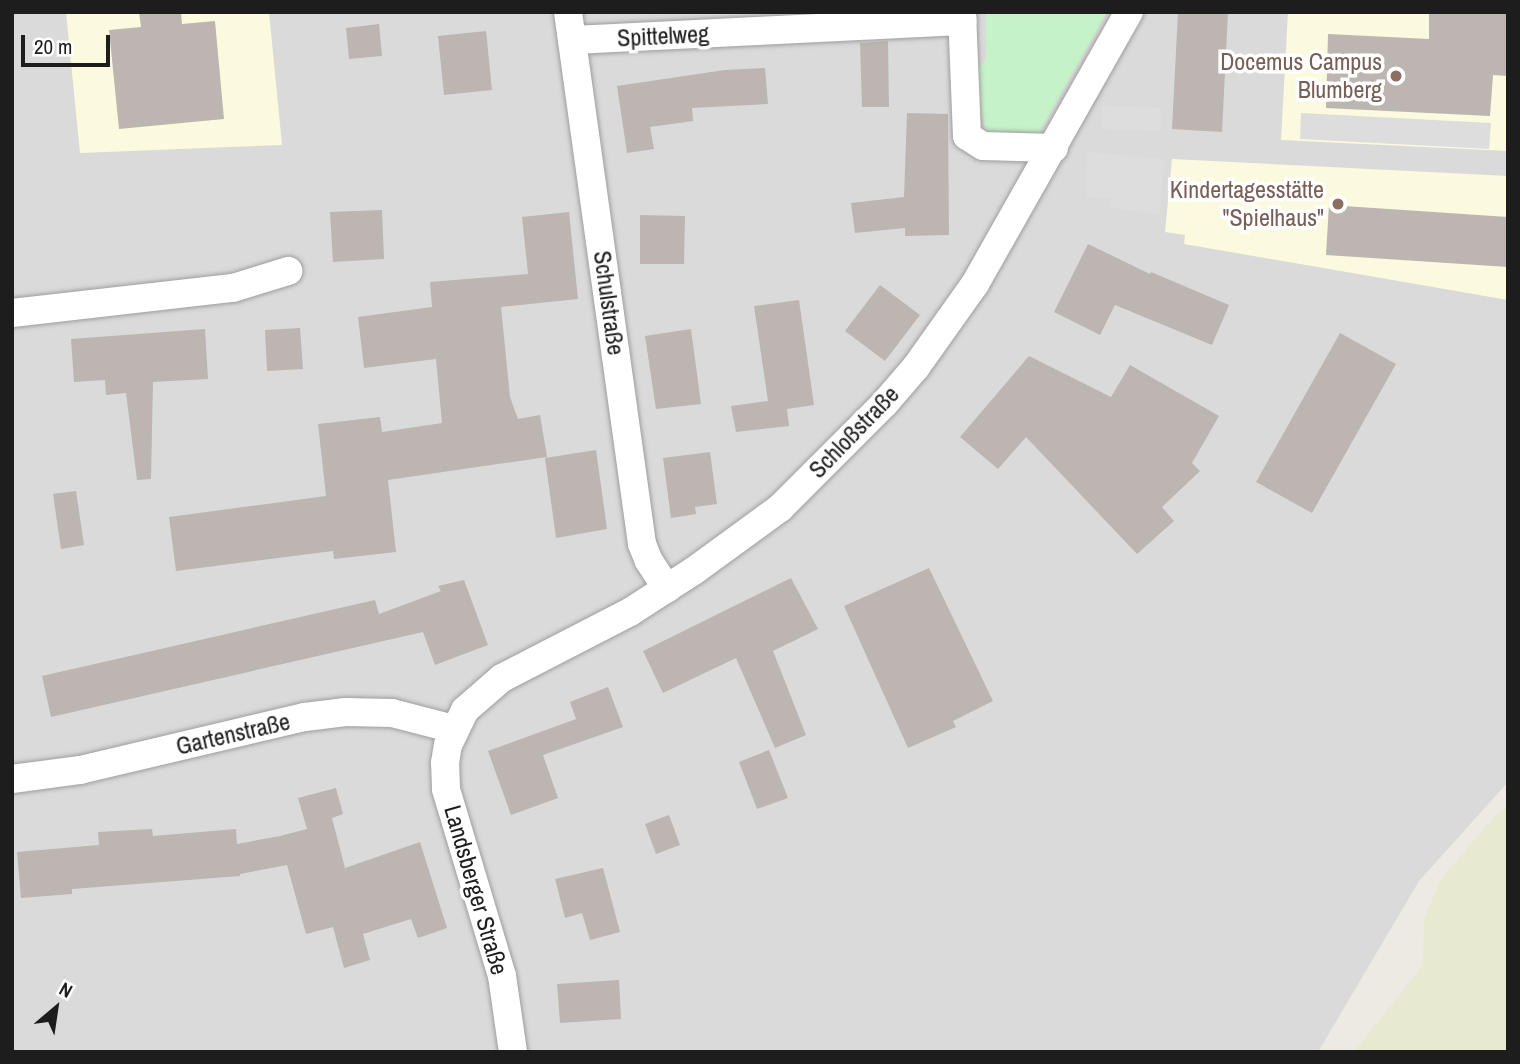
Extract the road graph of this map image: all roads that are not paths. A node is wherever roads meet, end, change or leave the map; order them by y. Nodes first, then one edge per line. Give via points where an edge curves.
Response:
1 (568, 12) edge
2 (1129, 12) edge
3 (962, 17) edge
4 (572, 40) junction
5 (1054, 148) junction
6 (288, 271) dead end
7 (12, 313) edge
8 (667, 589) junction
9 (454, 729) junction
10 (12, 779) edge
11 (513, 1052) edge

1 - 4 street, Schulstraße
2 - 5 street, Schloßstraße
3 - 4 street, Spittelweg
3 - 5 street via 967,136 983,146
4 - 8 street, Schulstraße via 642,544
5 - 8 street, Schloßstraße via 975,284 885,403 780,508
6 - 7 street via 233,288
8 - 9 street, Schloßstraße via 502,678 465,710
9 - 10 street, Gartenstraße via 392,713 319,715 80,769
9 - 11 street, Landsberger Straße via 445,763 446,789 502,976

